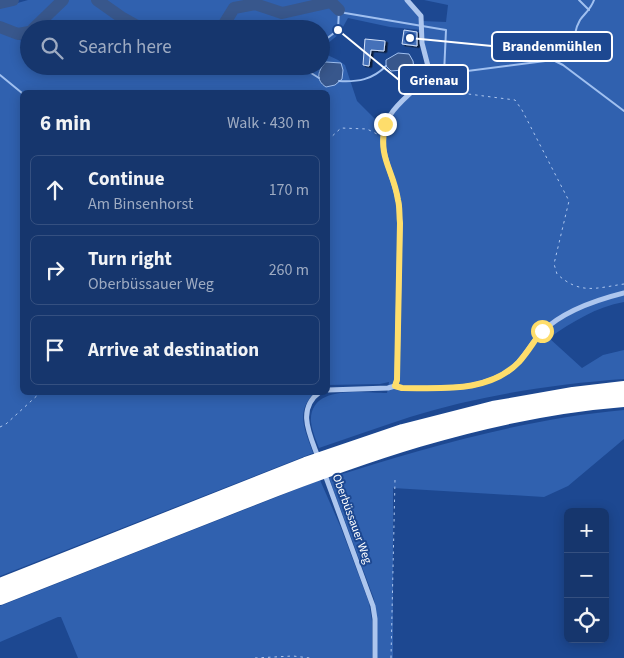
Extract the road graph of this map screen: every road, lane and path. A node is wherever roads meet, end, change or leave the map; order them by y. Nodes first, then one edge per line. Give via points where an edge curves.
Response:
1 (407, 0) edge
2 (418, 84) junction
3 (382, 137) junction
4 (330, 138) edge
5 (624, 284) edge
6 (624, 293) edge
7 (395, 386) junction
8 (624, 388) edge
9 (330, 390) edge
10 (38, 395) edge
11 (317, 395) edge
12 (624, 400) edge
13 (0, 427) edge
14 (395, 480) dead end
15 (0, 585) edge
16 (0, 598) edge
17 (255, 658) edge
18 (310, 658) edge
19 (375, 658) edge
20 (391, 658) edge

1 - 2 street via 419,12 422,43 429,64 429,70
2 - 3 street via 390,114
2 - 5 path via 437,90 515,100 569,201 554,264 557,274 576,288
3 - 4 path via 367,129 341,128
3 - 7 street via 383,152 398,199 400,223
6 - 7 street via 593,302 556,321 542,331 514,367 488,381 458,388
7 - 9 street
8 - 15 highway via 493,408 403,431 306,464
10 - 13 path
11 - 19 street, Oberbüssauer Weg via 310,402 307,424 373,606
12 - 16 highway via 532,413 407,442 312,475
14 - 20 path
17 - 18 path

